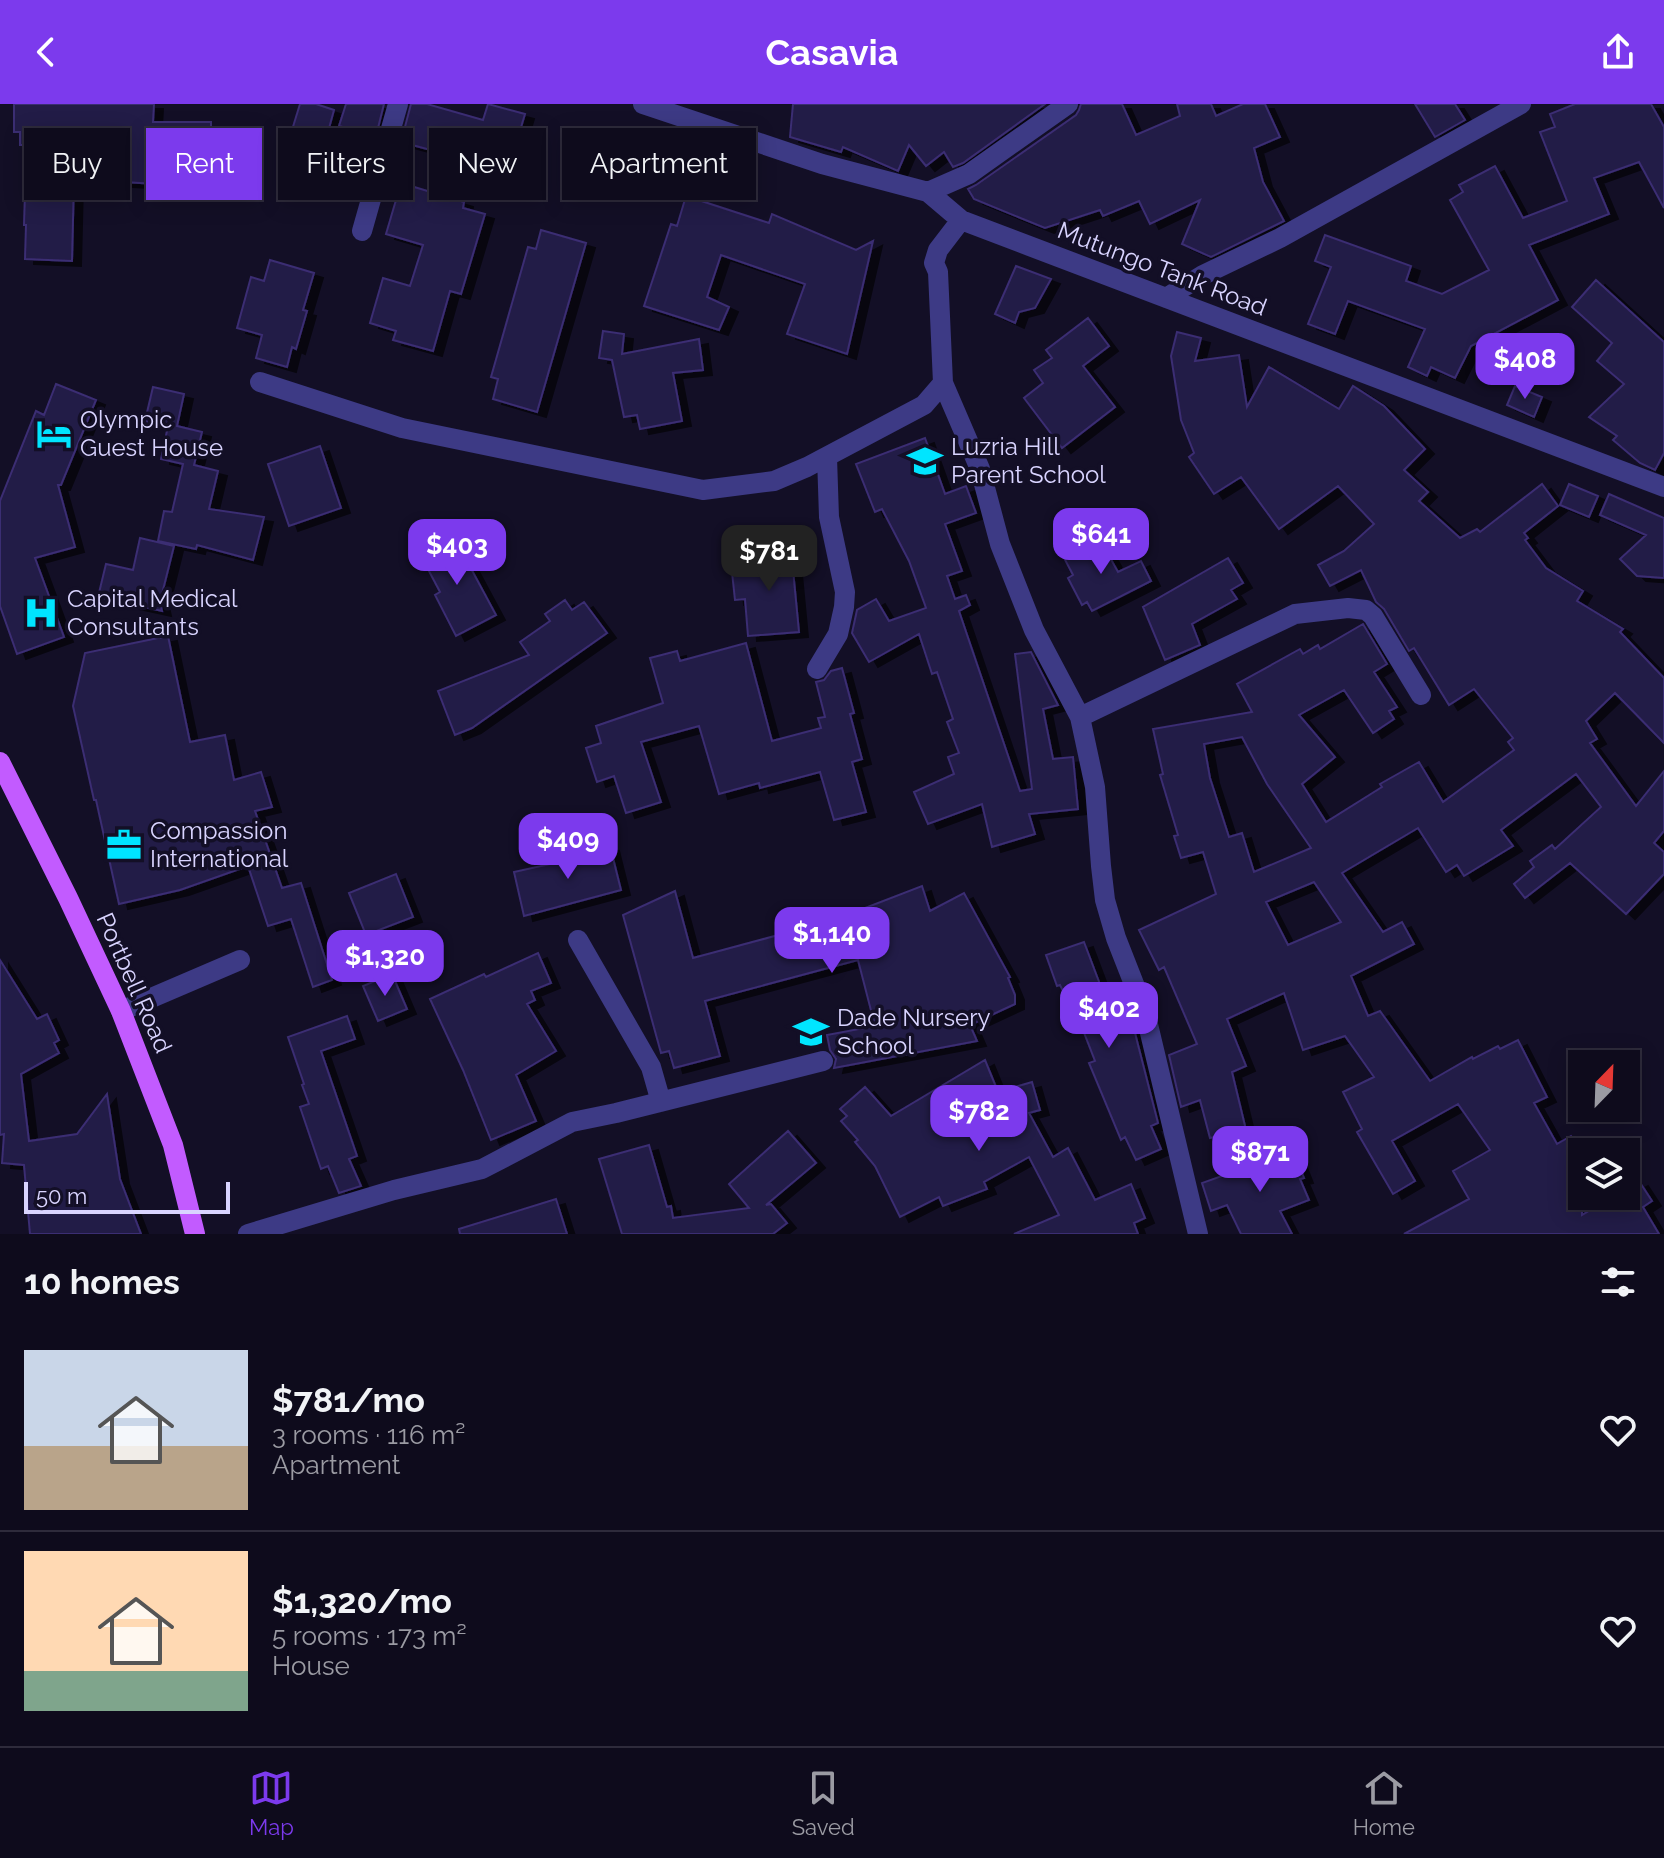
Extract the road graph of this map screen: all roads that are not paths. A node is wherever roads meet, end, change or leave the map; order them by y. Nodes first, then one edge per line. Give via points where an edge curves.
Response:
1 (398, 104) edge
2 (643, 104) edge
3 (1068, 104) edge
4 (1521, 104) edge
5 (690, 111) edge
6 (928, 192) junction
7 (961, 220) junction
8 (362, 231) dead end
9 (1166, 298) junction
10 (260, 382) dead end
11 (943, 383) junction
12 (827, 457) junction
13 (1664, 487) edge
14 (817, 669) dead end
15 (1421, 695) dead end
16 (1080, 717) junction
17 (0, 762) edge
18 (578, 940) dead end
19 (240, 960) dead end
20 (121, 1011) junction
21 (823, 1061) dead end
22 (661, 1102) junction
23 (195, 1234) edge
24 (248, 1234) edge
25 (1198, 1234) edge

1 - 8 street
2 - 5 street, Mutungo Tank Road
3 - 6 street via 969,174
4 - 9 street
5 - 6 street, Mutungo Tank Road via 822,164
6 - 7 street, Mutungo Tank Road
7 - 9 street, Mutungo Tank Road
7 - 11 street via 934,263
9 - 13 street, Mutungo Tank Road
10 - 12 street via 402,428 703,490 774,481
11 - 12 street via 924,405
11 - 16 street via 980,469 1000,544 1029,617
12 - 14 street via 829,517 845,592 838,634
15 - 16 street via 1373,616 1348,608 1295,614
16 - 25 street via 1095,787 1105,900 1145,1012
17 - 20 main road, Portbell Road
18 - 22 street via 651,1067
19 - 20 street
20 - 23 main road, Portbell Road via 173,1145
21 - 22 street
22 - 24 street via 572,1122 482,1169

